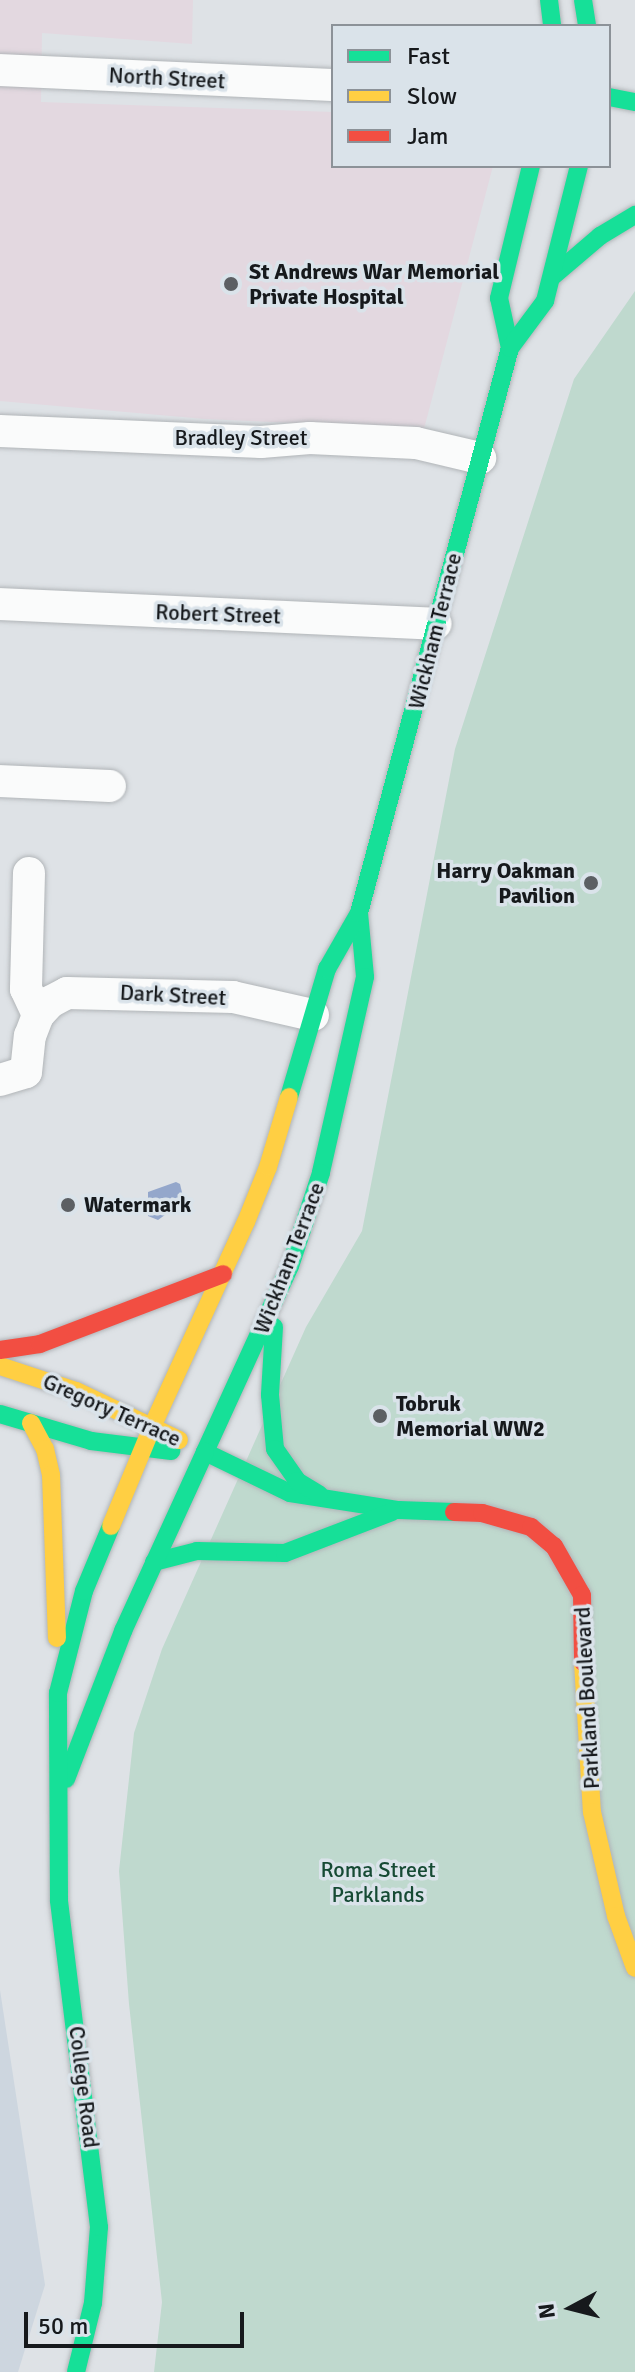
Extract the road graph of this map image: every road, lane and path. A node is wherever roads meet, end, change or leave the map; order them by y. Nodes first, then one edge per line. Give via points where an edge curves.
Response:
1 (549, 0) edge
2 (583, 0) edge
3 (552, 24) edge
4 (587, 24) edge
5 (0, 70) edge
6 (331, 85) edge
7 (611, 97) edge
8 (635, 102) edge
9 (531, 168) edge
10 (579, 168) edge
11 (635, 215) edge
12 (552, 277) junction
13 (510, 348) junction
14 (0, 431) edge
15 (480, 458) junction
16 (0, 604) edge
17 (436, 624) junction
18 (0, 781) edge
19 (110, 786) dead end
20 (29, 873) dead end
21 (359, 913) junction
22 (38, 1015) junction
23 (313, 1015) junction
24 (0, 1080) edge
25 (223, 1274) junction
26 (275, 1301) junction
27 (0, 1350) edge
28 (0, 1366) edge
29 (0, 1414) edge
30 (31, 1423) junction
31 (152, 1427) junction
32 (143, 1449) junction
33 (205, 1452) junction
34 (332, 1500) junction
35 (399, 1510) junction
36 (154, 1562) junction
37 (58, 1693) junction
38 (57, 1800) junction
39 (635, 1968) edge
40 (76, 2372) edge

1 - 3 main road
2 - 4 main road
5 - 6 street, North Street
7 - 8 main road
9 - 13 main road, Wickham Terrace via 499,298
10 - 12 main road, Wickham Terrace
11 - 12 main road via 600,236
12 - 13 main road, Wickham Terrace via 545,301
13 - 15 main road, Wickham Terrace
14 - 15 street, Bradley Street via 416,443
15 - 17 main road, Wickham Terrace
16 - 17 street, Robert Street
17 - 21 main road, Wickham Terrace
18 - 19 street
20 - 22 street via 26,989
21 - 23 main road, Wickham Terrace via 327,969
21 - 26 main road, Wickham Terrace via 365,977 321,1173
22 - 23 street, Dark Street via 59,997 87,991 233,997
22 - 24 street via 26,1072
23 - 25 main road, Wickham Terrace via 268,1167
25 - 27 main road via 40,1344
25 - 31 main road, Wickham Terrace
26 - 33 main road, Wickham Terrace
26 - 34 main road via 270,1395 275,1449 297,1481
28 - 31 main road, Gregory Terrace via 64,1387
29 - 30 main road, Gregory Terrace
30 - 32 main road, Gregory Terrace
30 - 37 main road via 51,1475
31 - 32 main road, College Road
31 - 33 main road, Gregory Terrace
32 - 33 main road, Gregory Terrace
32 - 37 main road, College Road via 84,1591
33 - 34 main road, Parkland Boulevard via 290,1493
33 - 36 main road, College Road
34 - 35 main road, Parkland Boulevard
35 - 36 main road, Parkland Boulevard via 285,1553 197,1551
35 - 39 main road, Parkland Boulevard via 508,1518 531,1527 568,1566 582,1595 585,1625 592,1812 616,1916
36 - 38 main road, College Road
37 - 38 main road, College Road
38 - 40 main road, College Road via 59,1900 99,2227 93,2303

